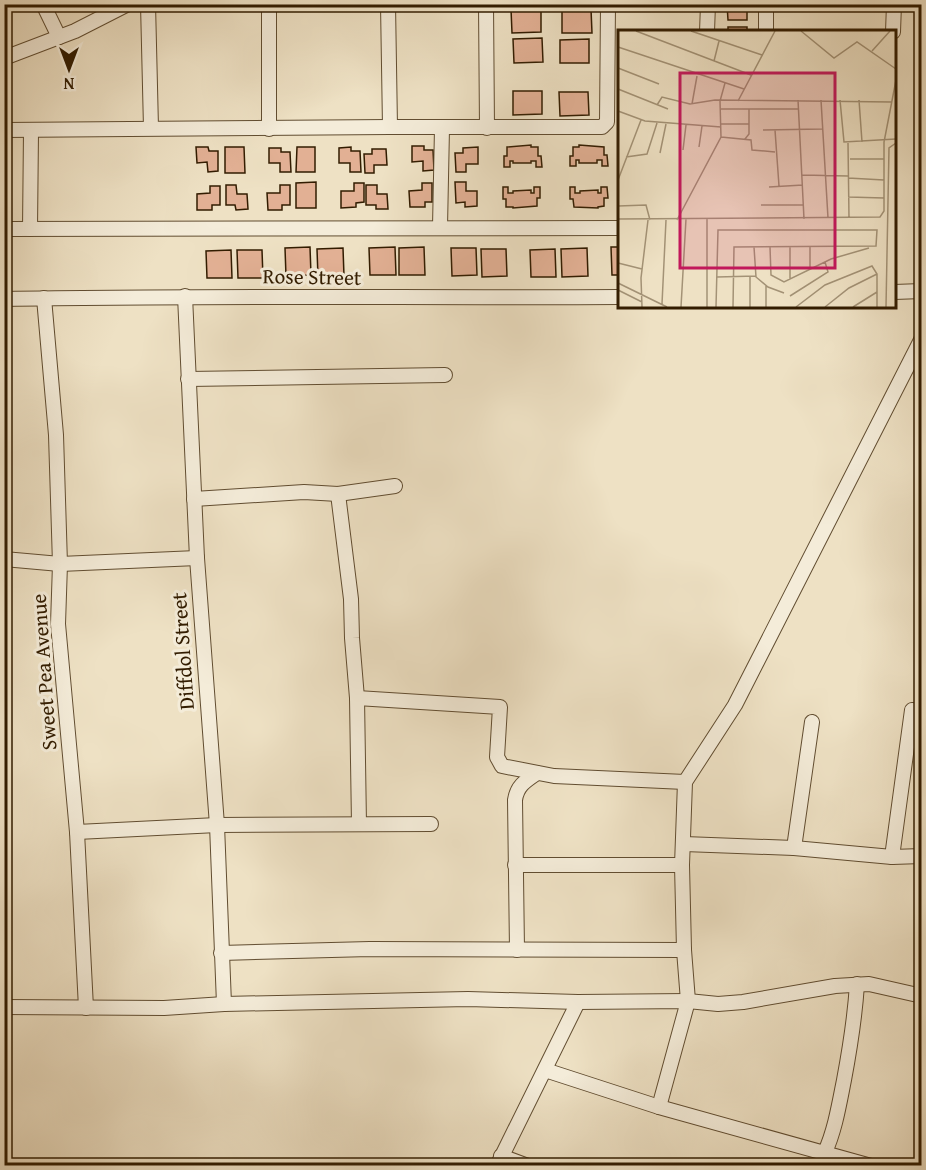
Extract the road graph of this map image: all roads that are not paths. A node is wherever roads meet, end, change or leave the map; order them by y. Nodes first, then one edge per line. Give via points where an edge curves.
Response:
1 (43, 4) edge
2 (128, 4) edge
3 (148, 4) edge
4 (269, 4) edge
5 (388, 4) edge
6 (486, 4) edge
7 (608, 4) edge
8 (708, 4) edge
9 (766, 4) edge
10 (894, 4) edge
11 (707, 30) edge
12 (766, 30) edge
13 (893, 30) edge
14 (59, 37) junction
15 (4, 58) edge
16 (390, 127) junction
17 (151, 128) junction
18 (442, 128) junction
19 (487, 128) junction
20 (269, 129) junction
21 (4, 130) edge
22 (31, 131) junction
23 (440, 227) junction
24 (618, 228) edge
25 (4, 229) edge
26 (30, 229) junction
27 (921, 291) edge
28 (896, 292) edge
29 (185, 296) junction
30 (618, 297) edge
31 (44, 298) junction
32 (4, 299) edge
33 (921, 338) edge
34 (445, 375) dead end
35 (188, 379) junction
36 (394, 486) dead end
37 (338, 494) junction
38 (194, 499) junction
39 (197, 558) junction
40 (4, 559) edge
41 (60, 564) junction
42 (357, 698) junction
43 (912, 710) dead end
44 (812, 722) dead end
45 (537, 773) junction
46 (685, 782) junction
47 (359, 824) junction
48 (431, 824) dead end
49 (217, 825) junction
50 (77, 832) junction
51 (684, 844) junction
52 (794, 848) junction
53 (921, 856) edge
54 (892, 857) junction
55 (515, 865) junction
56 (682, 865) junction
57 (516, 950) junction
58 (684, 950) junction
59 (221, 953) junction
60 (858, 984) junction
61 (921, 996) edge
62 (688, 1001) junction
63 (578, 1002) junction
64 (224, 1004) junction
65 (4, 1007) edge
66 (86, 1008) junction
67 (545, 1070) junction
68 (660, 1107) junction
69 (825, 1152) junction
70 (499, 1161) edge
71 (528, 1166) edge
72 (871, 1166) edge

1 - 14 street
2 - 14 street
3 - 17 street
4 - 20 street
5 - 16 street
6 - 19 street
7 - 19 street via 605,126
8 - 11 street
9 - 12 street
10 - 13 street
14 - 15 street
16 - 18 street
16 - 20 street
17 - 20 street
17 - 22 street
18 - 19 street
18 - 23 street
21 - 22 street
22 - 26 street
23 - 24 street
23 - 26 street
25 - 26 street
27 - 28 street
29 - 30 street, Rose Street
29 - 31 street, Rose Street
29 - 35 street, Diffdol Street
31 - 32 street, Rose Street
31 - 41 street, Sweet Pea Avenue via 56,435
33 - 46 street via 735,705
34 - 35 street
35 - 38 street, Diffdol Street
36 - 37 street
37 - 38 street via 304,492
37 - 42 street via 351,599
38 - 39 street, Diffdol Street
39 - 41 street
39 - 49 street, Diffdol Street
40 - 41 street
41 - 50 street, Sweet Pea Avenue via 58,624
42 - 45 street via 500,707 497,757 502,766
42 - 47 street
43 - 54 street
44 - 52 street
45 - 46 street
45 - 55 street via 516,790
46 - 51 street
47 - 48 street
47 - 49 street
49 - 50 street
49 - 59 street, Diffdol Street
50 - 66 street, Sweet Pea Avenue
51 - 52 street
51 - 56 street
52 - 54 street
53 - 54 street
55 - 56 street
55 - 57 street
56 - 58 street
57 - 58 street
57 - 59 street
58 - 62 street
59 - 64 street, Diffdol Street
60 - 61 street
60 - 62 street via 743,1002
60 - 69 street via 841,1097
62 - 63 street
62 - 68 street
63 - 64 street via 468,999
63 - 67 street
64 - 66 street
65 - 66 street
67 - 68 street
67 - 70 street
68 - 69 street
69 - 72 street
70 - 71 street

